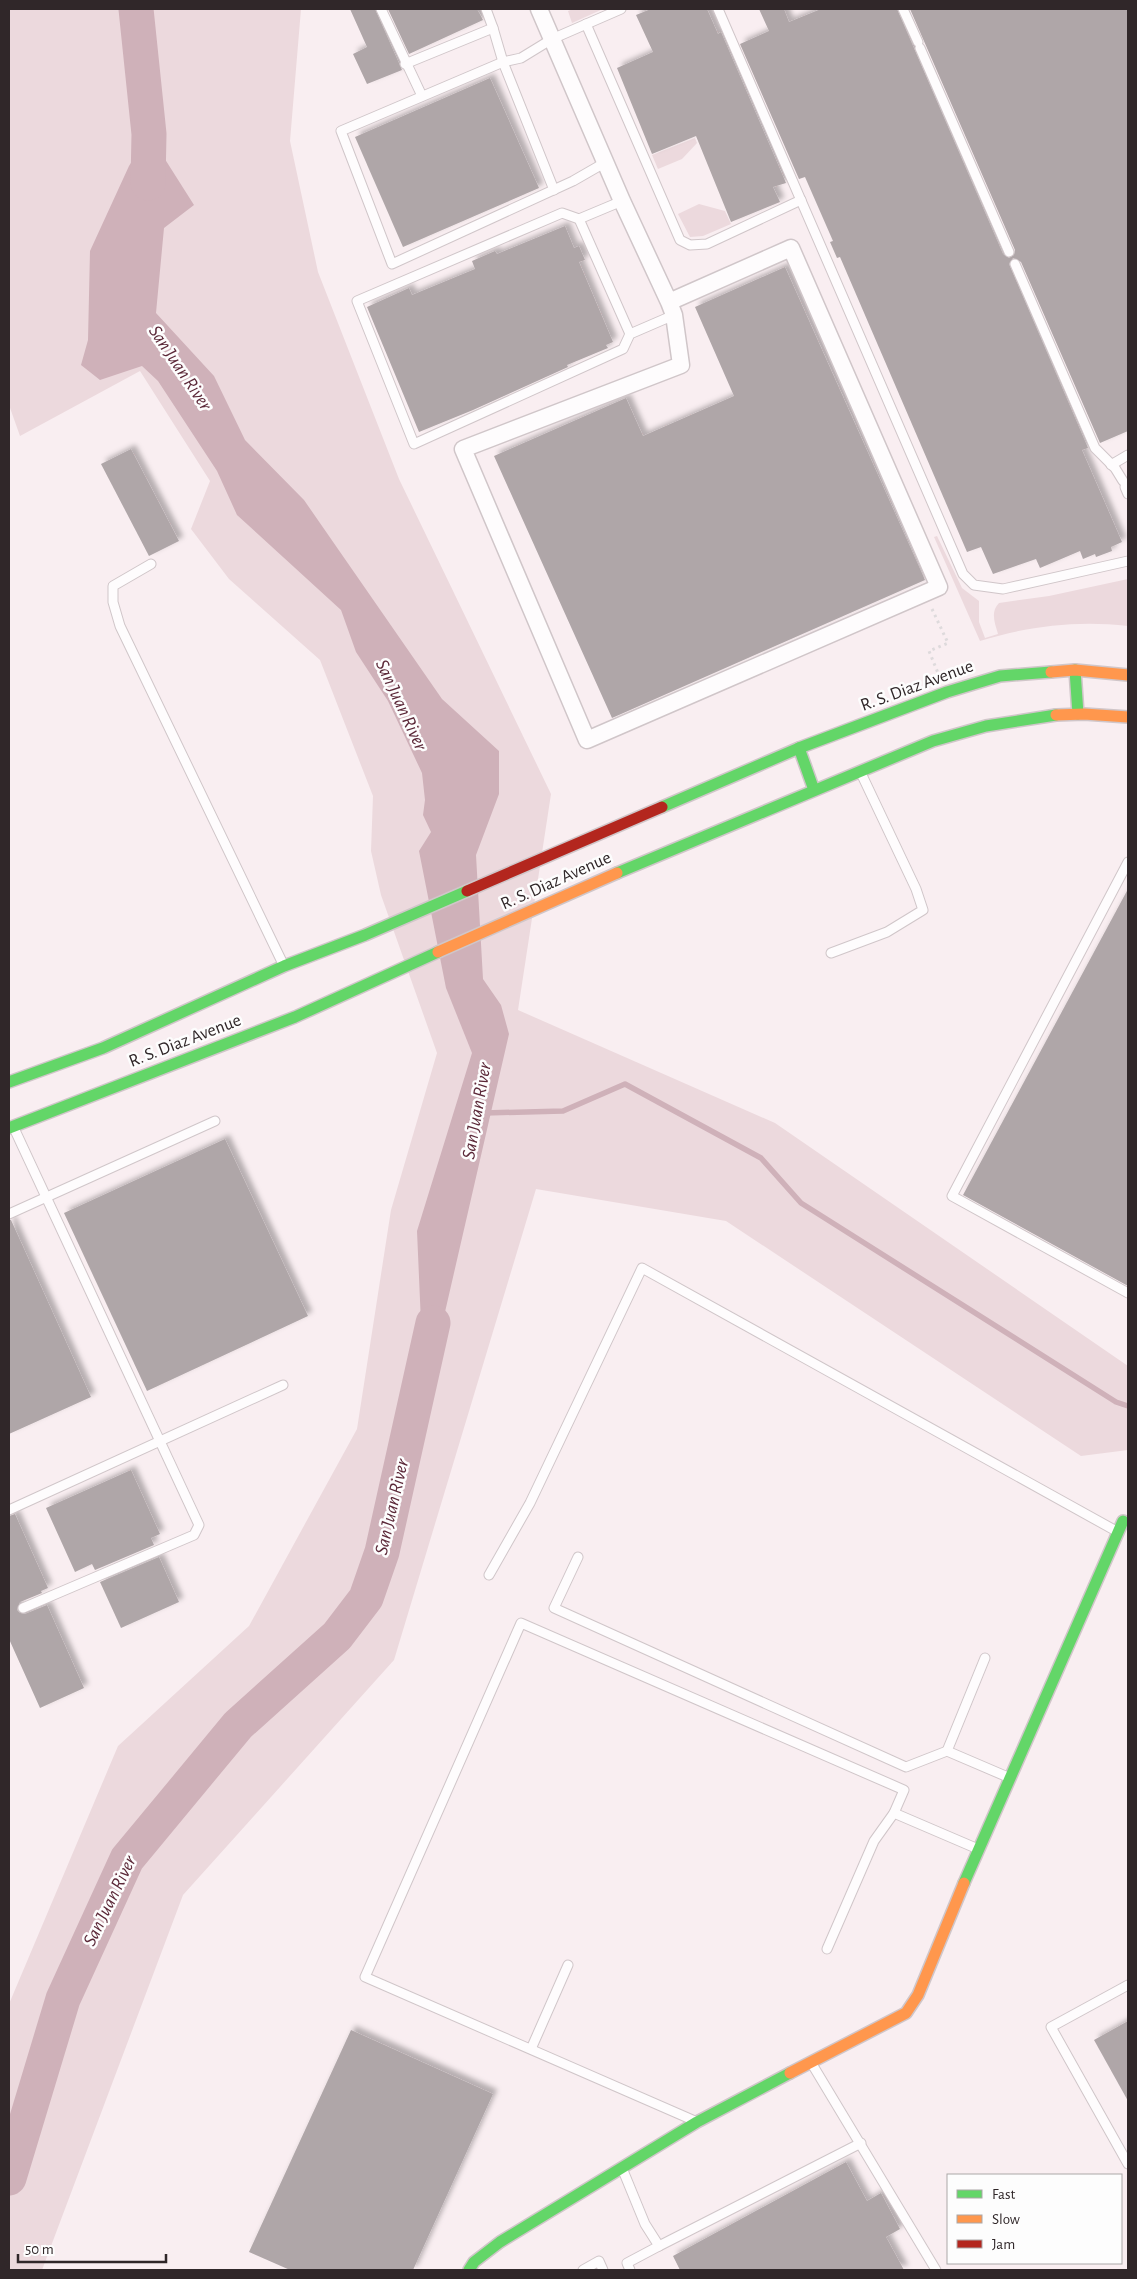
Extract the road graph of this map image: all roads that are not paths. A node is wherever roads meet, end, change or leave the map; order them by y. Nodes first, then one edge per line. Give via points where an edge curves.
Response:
1 (381, 9) edge
2 (486, 9) edge
3 (539, 9) edge
4 (621, 9) edge
5 (718, 9) edge
6 (903, 9) edge
7 (586, 24) junction
8 (493, 28) junction
9 (552, 39) junction
10 (503, 62) junction
11 (405, 64) junction
12 (422, 96) junction
13 (606, 162) junction
14 (554, 190) junction
15 (801, 200) junction
16 (622, 201) junction
17 (578, 219) junction
18 (1009, 252) dead end
19 (1015, 264) dead end
20 (671, 308) junction
21 (630, 334) junction
22 (1128, 455) edge
23 (1111, 465) junction
24 (1125, 488) edge
25 (1128, 561) edge
26 (151, 564) dead end
27 (1075, 670) junction
28 (1128, 675) edge
29 (1078, 714) junction
30 (1128, 717) edge
31 (798, 748) junction
32 (860, 771) junction
33 (814, 790) junction
34 (1128, 862) edge
35 (831, 953) dead end
36 (284, 966) junction
37 (9, 1082) edge
38 (214, 1121) dead end
39 (11, 1127) edge
40 (46, 1198) junction
41 (9, 1214) edge
42 (1128, 1293) edge
43 (283, 1385) dead end
44 (160, 1442) junction
45 (9, 1510) edge
46 (1121, 1526) joint
47 (578, 1558) dead end
48 (489, 1575) dead end
49 (23, 1608) dead end
50 (986, 1658) dead end
51 (947, 1751) junction
52 (1010, 1778) junction
53 (894, 1813) junction
54 (978, 1850) junction
55 (828, 1949) dead end
56 (568, 1965) dead end
57 (1128, 1985) edge
58 (531, 2049) junction
59 (810, 2062) junction
60 (697, 2122) junction
61 (860, 2143) junction
62 (1128, 2164) edge
63 (622, 2168) junction
64 (659, 2246) junction
65 (469, 2270) edge
66 (583, 2270) edge
67 (603, 2270) edge
68 (630, 2270) edge
69 (936, 2270) edge

1 - 11 lane
2 - 8 lane
3 - 9 street
4 - 7 lane
5 - 15 lane
6 - 18 lane
7 - 9 lane
7 - 15 lane via 680,240 690,245 707,244
8 - 10 lane
8 - 11 lane
9 - 10 lane via 521,58
9 - 13 street
10 - 12 lane
10 - 14 lane
11 - 12 lane
12 - 14 lane via 341,131 392,264
13 - 14 lane
13 - 16 street
15 - 25 lane via 959,567 968,580 979,587 1003,589
16 - 17 lane
16 - 20 street
17 - 21 lane
17 - 21 lane via 562,213 357,301 414,444 623,349
19 - 23 lane via 1095,448
20 - 20 street via 791,248 939,587 587,740 463,448 681,365
20 - 21 lane
22 - 23 lane
23 - 24 lane
26 - 36 lane via 113,586 113,602 120,626
27 - 28 street, R. S. Diaz Avenue
27 - 29 street
27 - 31 street, R. S. Diaz Avenue via 1000,676 947,692
29 - 30 street, R. S. Diaz Avenue
29 - 32 street, R. S. Diaz Avenue via 969,729
31 - 33 street
31 - 36 street, R. S. Diaz Avenue via 365,935
32 - 33 street, R. S. Diaz Avenue
32 - 35 lane via 923,910 887,932
33 - 39 street, R. S. Diaz Avenue via 587,885 295,1017
34 - 42 lane via 952,1196
36 - 37 street, R. S. Diaz Avenue via 103,1048
38 - 40 lane
39 - 40 lane
40 - 41 lane
40 - 44 lane
43 - 44 lane
44 - 45 lane
44 - 49 lane via 199,1525 194,1535
46 - 48 lane via 642,1268 530,1503
46 - 52 street
47 - 51 lane via 554,1608 906,1767
50 - 51 lane
51 - 52 lane
52 - 54 street
53 - 54 lane
53 - 55 lane via 874,1841
53 - 58 lane via 904,1790 521,1623 365,1977
54 - 59 street via 918,1995 906,2013
56 - 58 lane
57 - 62 lane via 1051,2027
58 - 60 lane
59 - 60 street
59 - 61 lane
60 - 63 street
61 - 64 lane
61 - 69 lane
63 - 64 lane via 645,2224
63 - 65 street via 500,2242 474,2262
64 - 68 lane via 626,2264
66 - 67 lane via 599,2261

